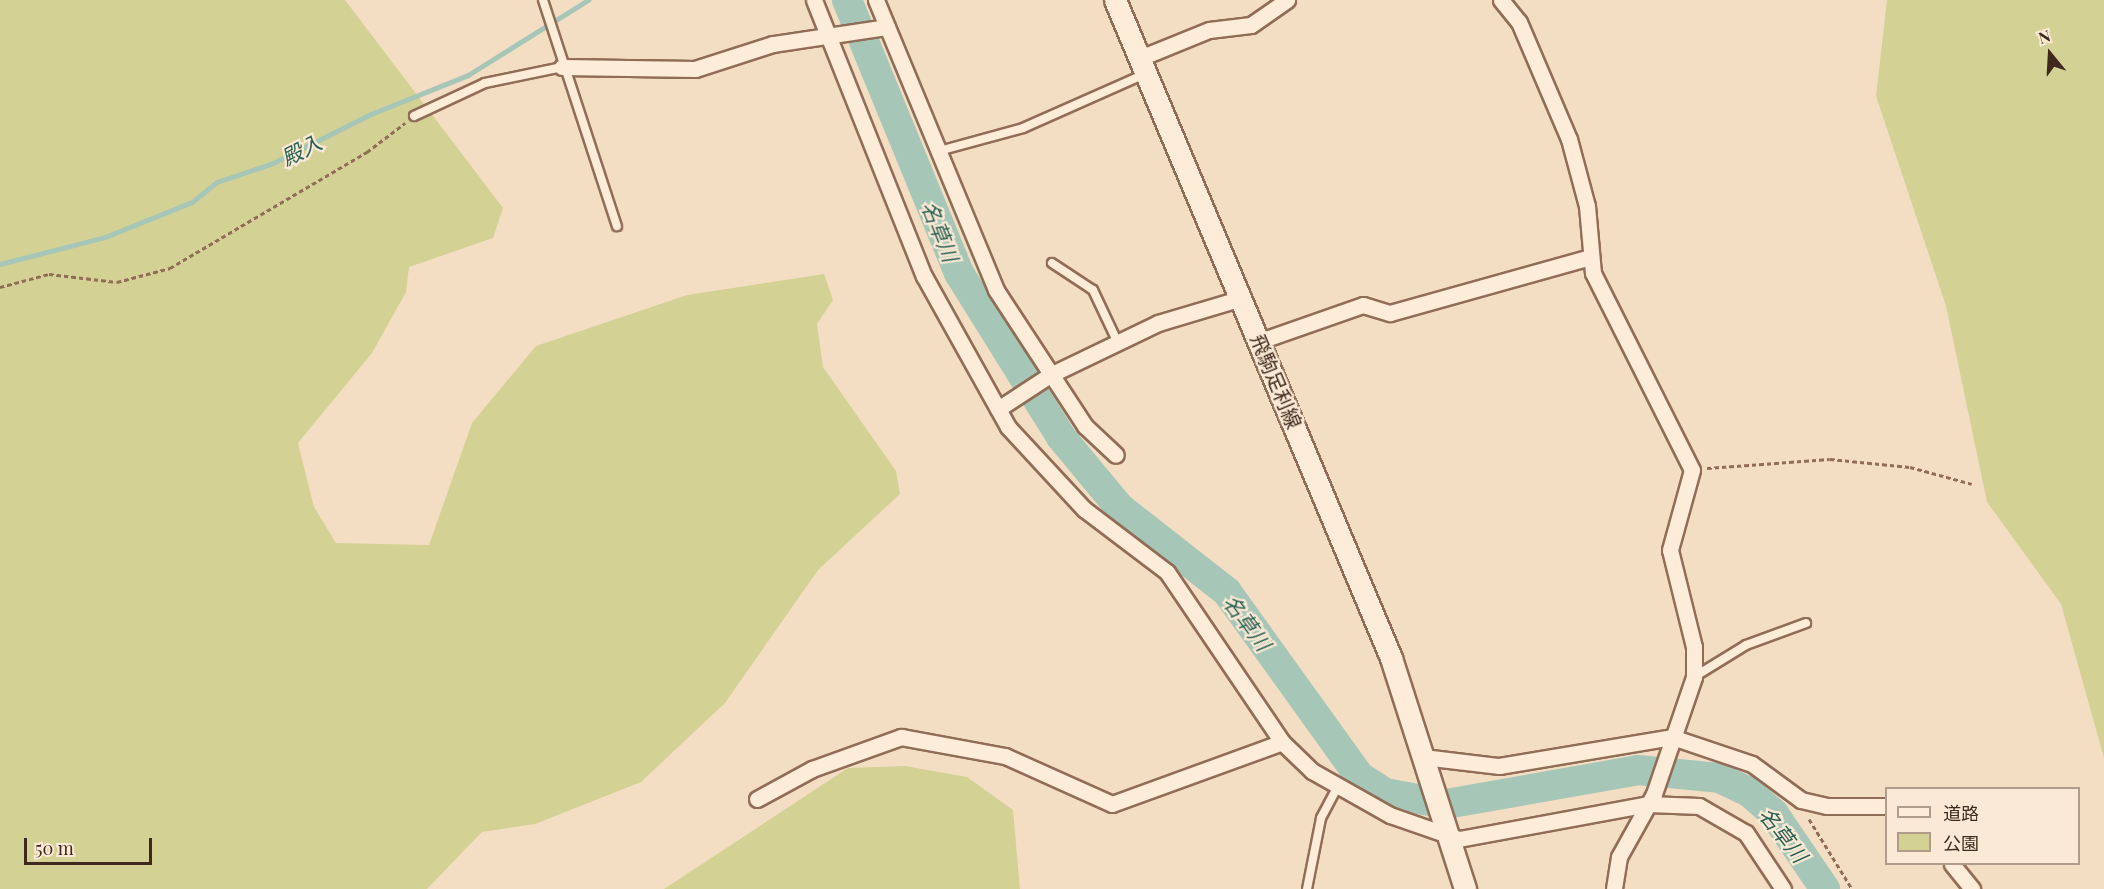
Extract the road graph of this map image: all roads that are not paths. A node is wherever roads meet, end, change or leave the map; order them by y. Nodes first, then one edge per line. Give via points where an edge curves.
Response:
1 (543, 0) edge
2 (814, 0) edge
3 (876, 0) edge
4 (1115, 0) edge
5 (1287, 0) edge
6 (1501, 0) edge
7 (881, 29) junction
8 (834, 36) junction
9 (1144, 65) junction
10 (562, 67) junction
11 (414, 116) road end
12 (939, 151) junction
13 (617, 226) dead end
14 (1590, 257) junction
15 (1052, 263) dead end
16 (1242, 298) junction
17 (1260, 341) junction
18 (1118, 344) junction
19 (1046, 378) junction
20 (1001, 406) junction
21 (1116, 455) dead end
22 (1806, 624) dead end
23 (1694, 677) junction
24 (1282, 742) junction
25 (1670, 744) junction
26 (1425, 762) junction
27 (1337, 788) junction
28 (757, 799) dead end
29 (1651, 799) junction
30 (1885, 806) edge
31 (1447, 831) junction
32 (1953, 865) edge
33 (1307, 889) edge
34 (1465, 889) edge
35 (1614, 889) edge
36 (1784, 889) edge
37 (1972, 889) edge

1 - 10 lane
2 - 8 street
3 - 7 street
4 - 9 main road, 飛駒足利線
5 - 9 street via 1251,25 1209,30
6 - 14 street via 1519,22 1569,139 1587,207
7 - 8 street
7 - 12 street
8 - 10 street via 773,44 695,69
8 - 20 street via 924,276
9 - 12 lane via 1023,128
9 - 16 main road, 飛駒足利線
10 - 11 lane via 485,83
10 - 13 lane
12 - 19 street via 996,290
14 - 17 street via 1390,313 1363,305
14 - 23 street via 1636,366 1692,470 1670,550 1694,647
15 - 18 lane via 1094,290
16 - 17 main road, 飛駒足利線
16 - 18 street via 1158,323
17 - 26 main road, 飛駒足利線 via 1391,658
18 - 19 street
19 - 20 street
19 - 21 street via 1085,426
20 - 24 street via 1025,448 1084,509 1167,572
22 - 23 lane via 1746,645
23 - 25 street
24 - 27 street
24 - 28 street via 1112,804 1005,756 901,737 812,769
25 - 26 street via 1499,766
25 - 29 street
25 - 30 street via 1752,764 1801,800 1827,806
26 - 31 main road, 飛駒足利線
27 - 31 street
27 - 33 lane via 1321,818
29 - 31 street via 1473,837
29 - 35 street via 1619,857
29 - 36 street via 1715,813 1746,833
31 - 34 main road
32 - 37 street

